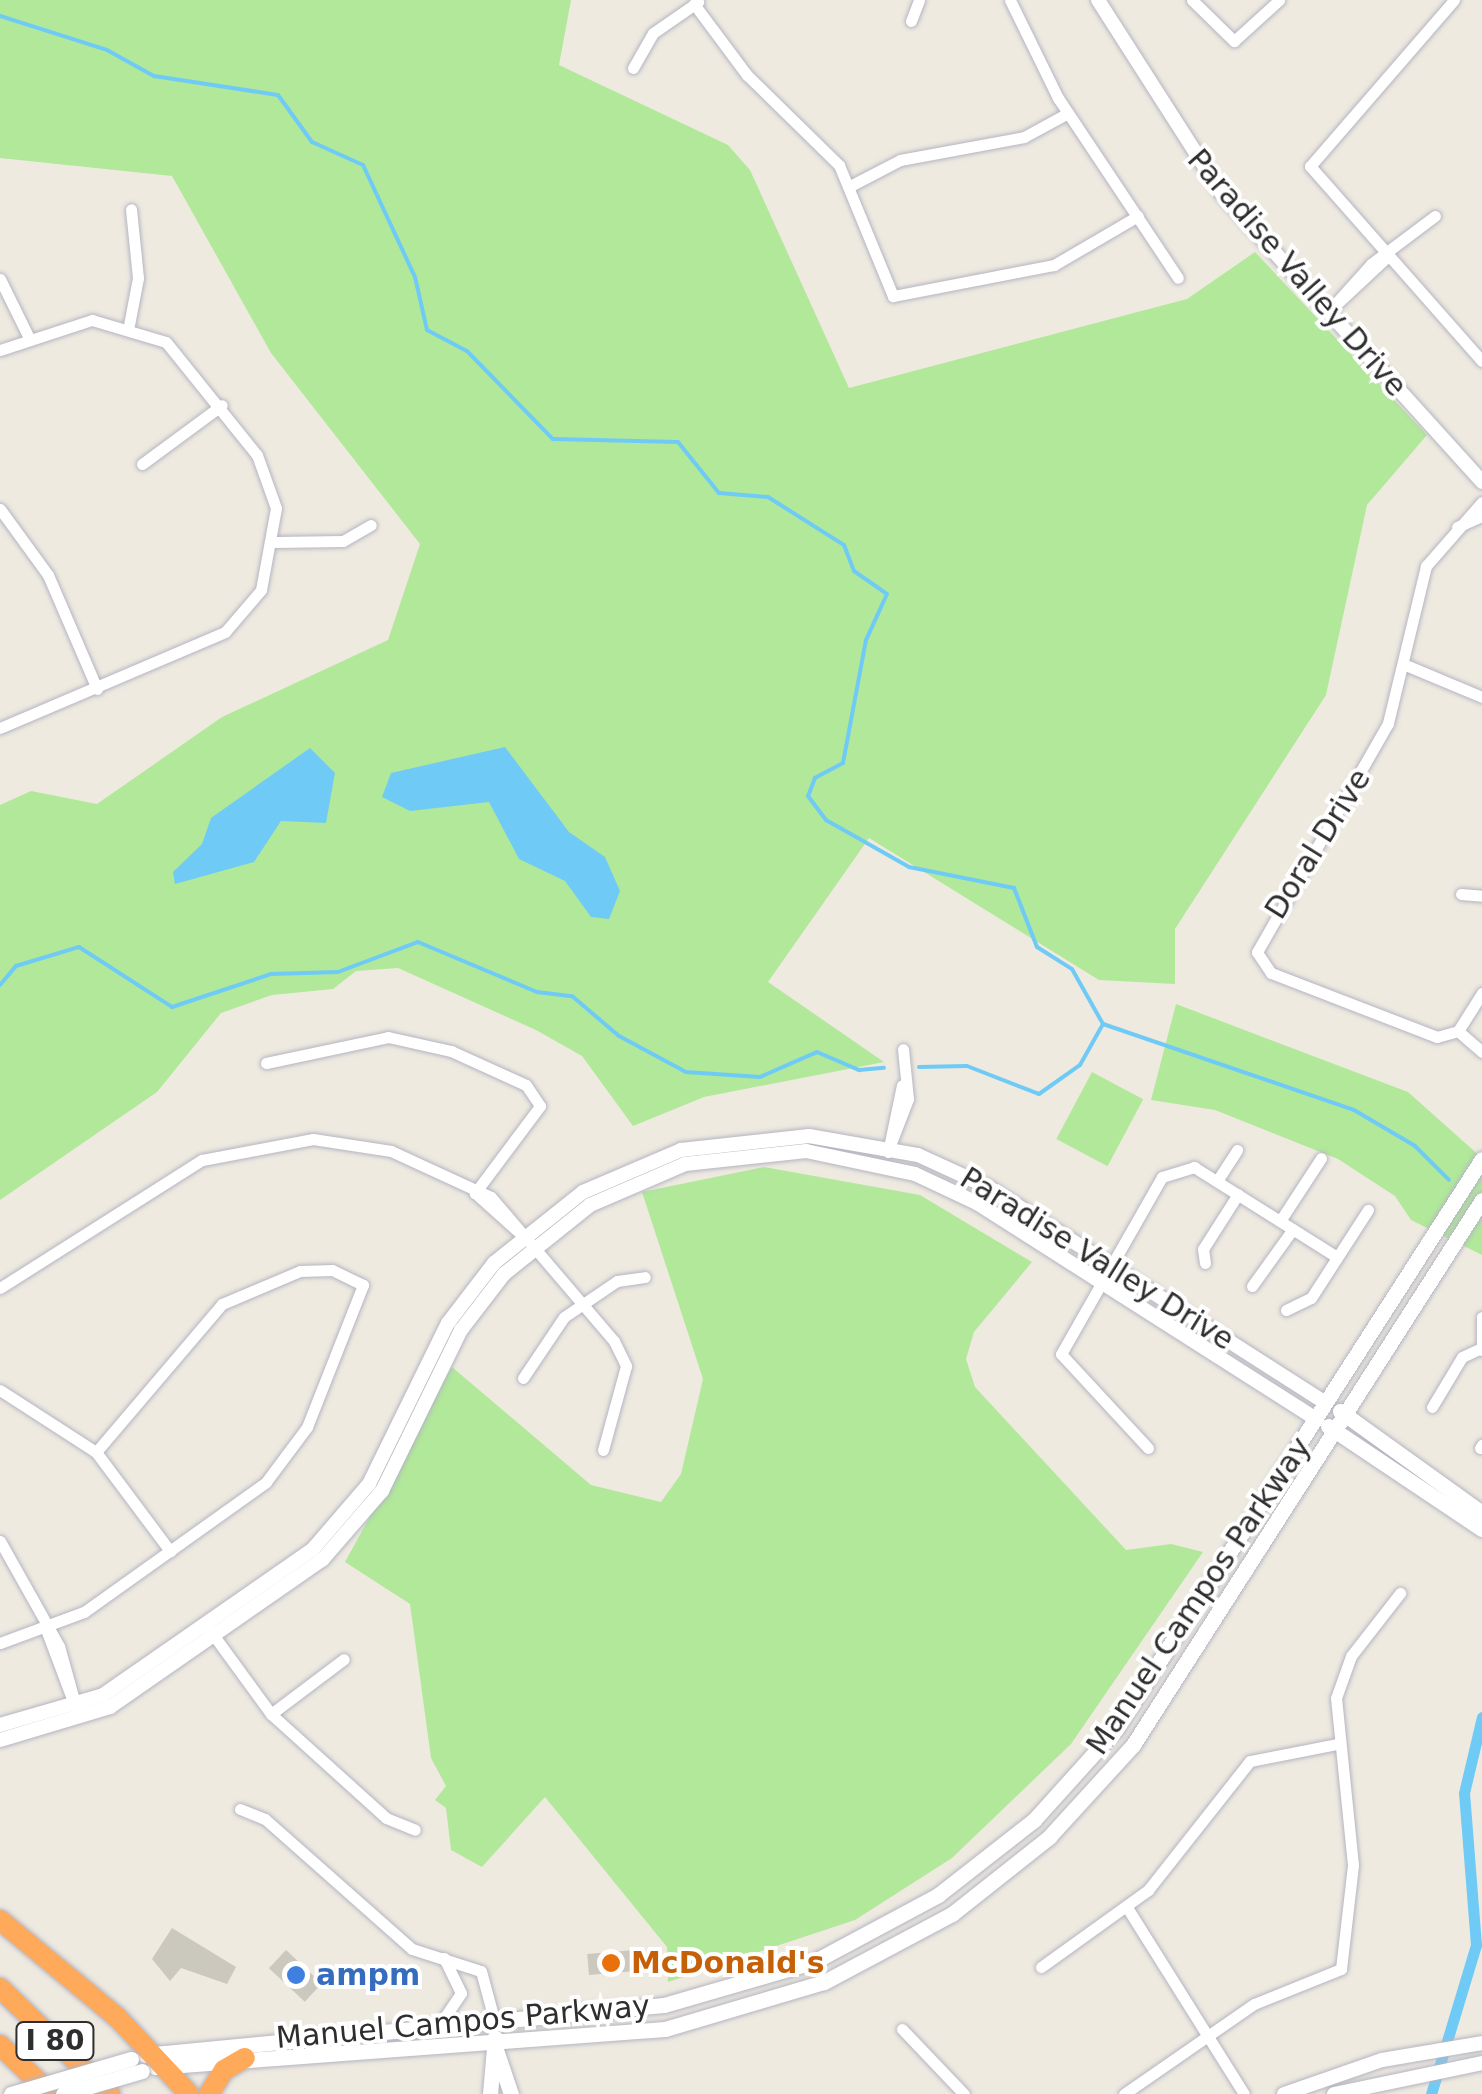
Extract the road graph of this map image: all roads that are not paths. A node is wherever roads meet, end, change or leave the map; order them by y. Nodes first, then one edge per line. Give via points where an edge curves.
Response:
1 (919, 0) edge
2 (1010, 0) edge
3 (1098, 0) edge
4 (1192, 0) edge
5 (1280, 0) edge
6 (1454, 0) edge
7 (698, 2) edge
8 (911, 21) dead end
9 (632, 68) dead end
10 (1068, 113) junction
11 (852, 185) junction
12 (131, 208) dead end
13 (1138, 216) junction
14 (1435, 216) dead end
15 (1386, 257) junction
16 (1178, 278) dead end
17 (0, 279) edge
18 (1328, 312) junction
19 (129, 325) junction
20 (28, 336) junction
21 (0, 350) edge
22 (1480, 357) edge
23 (222, 405) junction
24 (142, 464) dead end
25 (1482, 482) edge
26 (1482, 502) edge
27 (0, 509) edge
28 (1482, 516) edge
29 (370, 525) dead end
30 (1457, 527) junction
31 (276, 542) junction
32 (1408, 666) junction
33 (97, 690) junction
34 (1482, 698) edge
35 (0, 728) edge
36 (1461, 894) dead end
37 (1482, 896) edge
38 (1482, 993) edge
39 (1458, 1031) junction
40 (903, 1049) dead end
41 (1482, 1052) edge
42 (266, 1063) dead end
43 (1237, 1150) dead end
44 (887, 1156) junction
45 (1321, 1158) dead end
46 (1482, 1159) edge
47 (1216, 1181) junction
48 (475, 1193) junction
49 (1238, 1194) junction
50 (1482, 1200) edge
51 (1368, 1210) dead end
52 (1280, 1221) junction
53 (1293, 1229) junction
54 (527, 1242) junction
55 (1337, 1257) junction
56 (1205, 1263) dead end
57 (1112, 1266) junction
58 (646, 1276) dead end
59 (1103, 1282) junction
60 (1252, 1286) dead end
61 (0, 1288) edge
62 (582, 1304) junction
63 (1286, 1310) dead end
64 (1482, 1317) edge
65 (1482, 1349) edge
66 (523, 1378) dead end
67 (0, 1390) edge
68 (1326, 1403) junction
69 (1432, 1407) dead end
70 (1344, 1414) junction
71 (1316, 1419) junction
72 (1334, 1430) junction
73 (1148, 1448) dead end
74 (603, 1450) dead end
75 (96, 1452) junction
76 (1482, 1514) edge
77 (1482, 1529) edge
78 (0, 1540) edge
79 (170, 1551) junction
80 (1400, 1593) dead end
81 (47, 1632) junction
82 (210, 1632) junction
83 (0, 1643) edge
84 (344, 1659) dead end
85 (78, 1714) junction
86 (271, 1714) junction
87 (0, 1725) edge
88 (0, 1740) edge
89 (1337, 1744) junction
90 (240, 1809) dead end
91 (415, 1830) dead end
92 (1128, 1910) junction
93 (0, 1920) edge
94 (444, 1958) junction
95 (1041, 1967) dead end
96 (0, 1988) edge
97 (495, 2023) junction
98 (438, 2027) junction
99 (902, 2029) dead end
100 (1208, 2033) junction
101 (1482, 2043) edge
102 (0, 2045) edge
103 (496, 2047) junction
104 (245, 2058) junction
105 (147, 2061) junction
106 (0, 2063) edge
107 (1482, 2063) edge
108 (10, 2094) edge
109 (48, 2094) edge
110 (63, 2094) edge
111 (110, 2094) edge
112 (188, 2094) edge
113 (209, 2094) edge
114 (490, 2094) edge
115 (511, 2094) edge
116 (964, 2094) edge
117 (1124, 2094) edge
118 (1244, 2094) edge
119 (1284, 2094) edge
120 (1334, 2094) edge

1 - 8 street
2 - 10 street
3 - 18 street, Paradise Valley Drive via 1194,159
4 - 5 street via 1234,42
6 - 15 street via 1310,166
7 - 9 street via 652,32
7 - 11 street
10 - 11 street via 1024,137 900,160
10 - 13 street
11 - 13 street via 883,281 907,298 1054,266
12 - 19 street via 138,278
13 - 16 street
14 - 15 street
15 - 18 street
15 - 22 street
17 - 20 street
18 - 25 street, Paradise Valley Drive
19 - 20 street via 72,322
19 - 23 street via 182,355
20 - 21 street
23 - 24 street
23 - 31 street via 269,479
26 - 30 street, Doral Drive
27 - 33 street via 48,576
28 - 30 street, Doral Drive
29 - 31 street via 344,541
30 - 32 street, Doral Drive via 1426,566
31 - 33 street via 261,590 224,632
32 - 34 street
32 - 39 street, Doral Drive via 1375,750 1280,899 1257,960 1437,1036
33 - 35 street
36 - 37 street
38 - 39 street
39 - 41 street
40 - 44 street via 902,1134
42 - 48 street via 388,1037 451,1051 526,1086 540,1106
43 - 47 street
44 - 54 street, Paradise Valley Drive via 806,1151 685,1164 622,1188
44 - 57 street, Paradise Valley Drive via 955,1169
44 - 59 street, Paradise Valley Drive via 978,1203
45 - 52 street
46 - 68 main road, Manuel Campos Parkway
47 - 49 street
47 - 57 street via 1194,1167 1171,1169
48 - 54 street via 491,1197
48 - 61 street via 422,1162 348,1142 238,1148 174,1174
49 - 52 street
49 - 56 street via 1203,1249
50 - 70 main road, Manuel Campos Parkway
51 - 55 street
52 - 53 street
53 - 55 street
53 - 60 street
54 - 62 street
54 - 82 street, Paradise Valley Drive via 448,1323 350,1510
55 - 63 street via 1312,1298
57 - 59 street
57 - 68 street, Paradise Valley Drive
58 - 62 street
59 - 71 street, Paradise Valley Drive
59 - 73 street via 1061,1354
62 - 66 street via 543,1338
62 - 74 street via 626,1366
64 - 65 street
65 - 69 street via 1462,1357
67 - 75 street
68 - 70 main road, Paradise Valley Drive
68 - 71 main road, Manuel Campos Parkway
70 - 72 main road, Manuel Campos Parkway
70 - 76 main road, Paradise Valley Drive
71 - 72 main road, Paradise Valley Drive
71 - 97 main road, Manuel Campos Parkway via 1116,1729 974,1870 901,1919 776,1975 651,2008
72 - 77 main road, Paradise Valley Drive
72 - 103 main road, Manuel Campos Parkway via 1133,1744 988,1888 879,1956 764,2004 641,2032
75 - 79 street
75 - 79 street via 222,1304 300,1271 332,1270 363,1285 288,1458
78 - 81 street
79 - 81 street
80 - 89 street via 1343,1674
81 - 83 street
81 - 85 street via 78,1692
82 - 85 street, Paradise Valley Drive
82 - 86 street
84 - 86 street
85 - 87 street, Paradise Valley Drive
85 - 88 street, Paradise Valley Drive
86 - 91 street via 386,1818
89 - 92 street via 1250,1760
89 - 100 street via 1353,1865 1340,1969 1282,1989
90 - 94 street via 265,1819 404,1943
92 - 95 street
92 - 100 street
93 - 105 highway
94 - 97 street via 486,1977
94 - 98 street via 462,1993
96 - 111 highway, I 80
97 - 98 main road, Manuel Campos Parkway
97 - 103 main road
98 - 105 main road, Manuel Campos Parkway
99 - 116 street
100 - 117 street
100 - 118 street
101 - 119 street
102 - 109 highway, I 80
103 - 104 main road, Manuel Campos Parkway
103 - 114 main road
103 - 115 main road
104 - 105 main road, Manuel Campos Parkway
104 - 113 highway
105 - 108 main road, Manuel Campos Parkway, bridge
105 - 110 main road, Manuel Campos Parkway, bridge
105 - 112 highway
106 - 109 highway
107 - 120 street

